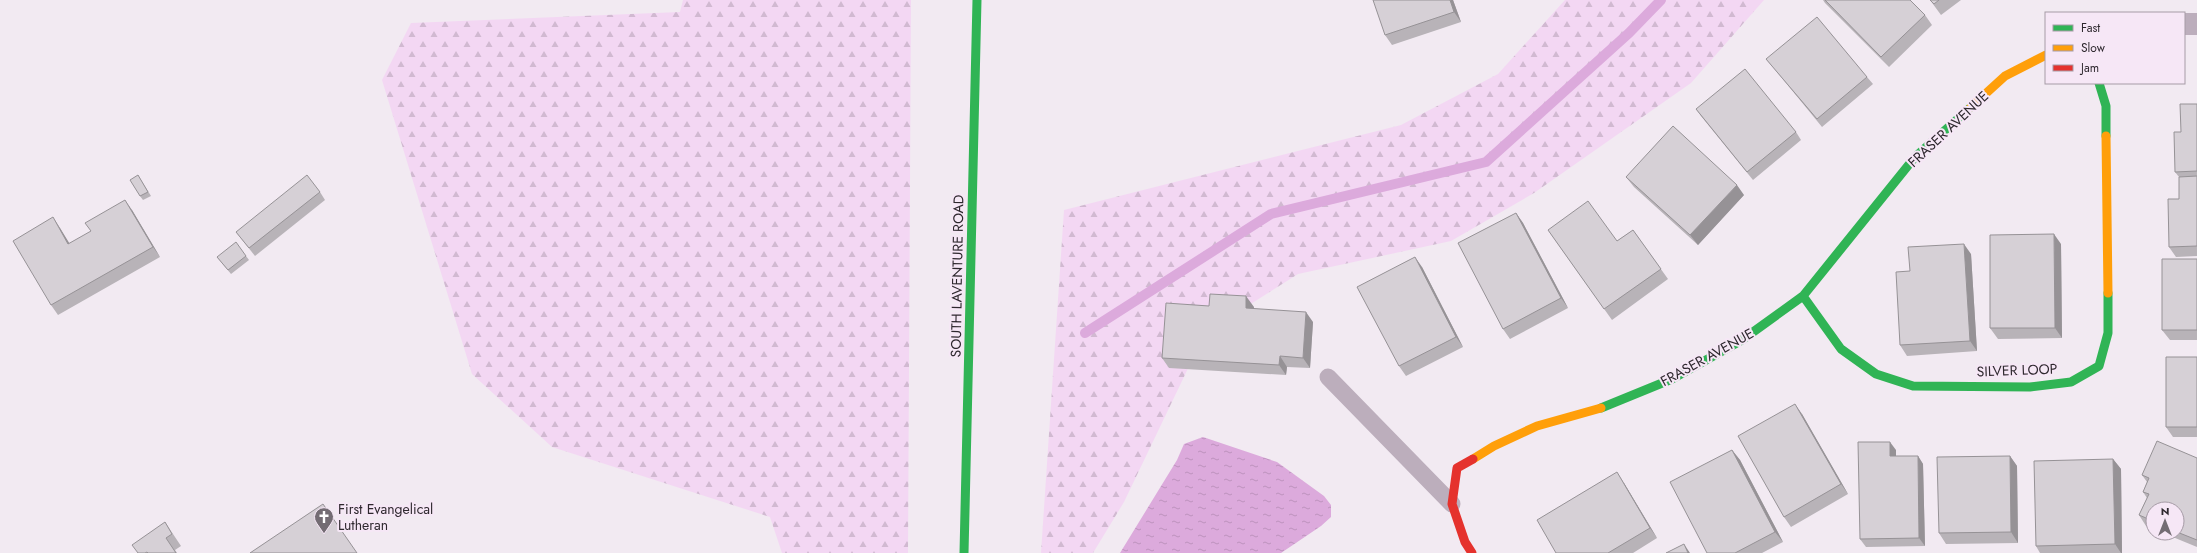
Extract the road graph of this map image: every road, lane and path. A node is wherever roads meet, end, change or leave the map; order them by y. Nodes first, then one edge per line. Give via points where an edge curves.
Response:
1 (977, 0) edge
2 (2185, 24) edge
3 (2197, 24) edge
4 (2045, 56) edge
5 (2099, 84) edge
6 (1804, 296) junction
7 (1328, 377) dead end
8 (1452, 504) junction
9 (964, 553) edge
10 (1472, 553) edge

1 - 9 street, SOUTH LAVENTURE ROAD
2 - 3 street
4 - 6 street, FRASER AVENUE via 2005,76 1915,157
5 - 6 street, SILVER LOOP via 2106,106 2108,334 2099,366 2071,382 2030,387 1913,386 1876,374 1841,349
6 - 8 street, FRASER AVENUE via 1742,340 1672,379 1598,409 1537,426 1494,446 1457,468
7 - 8 lane
8 - 10 street, FRASER AVENUE

